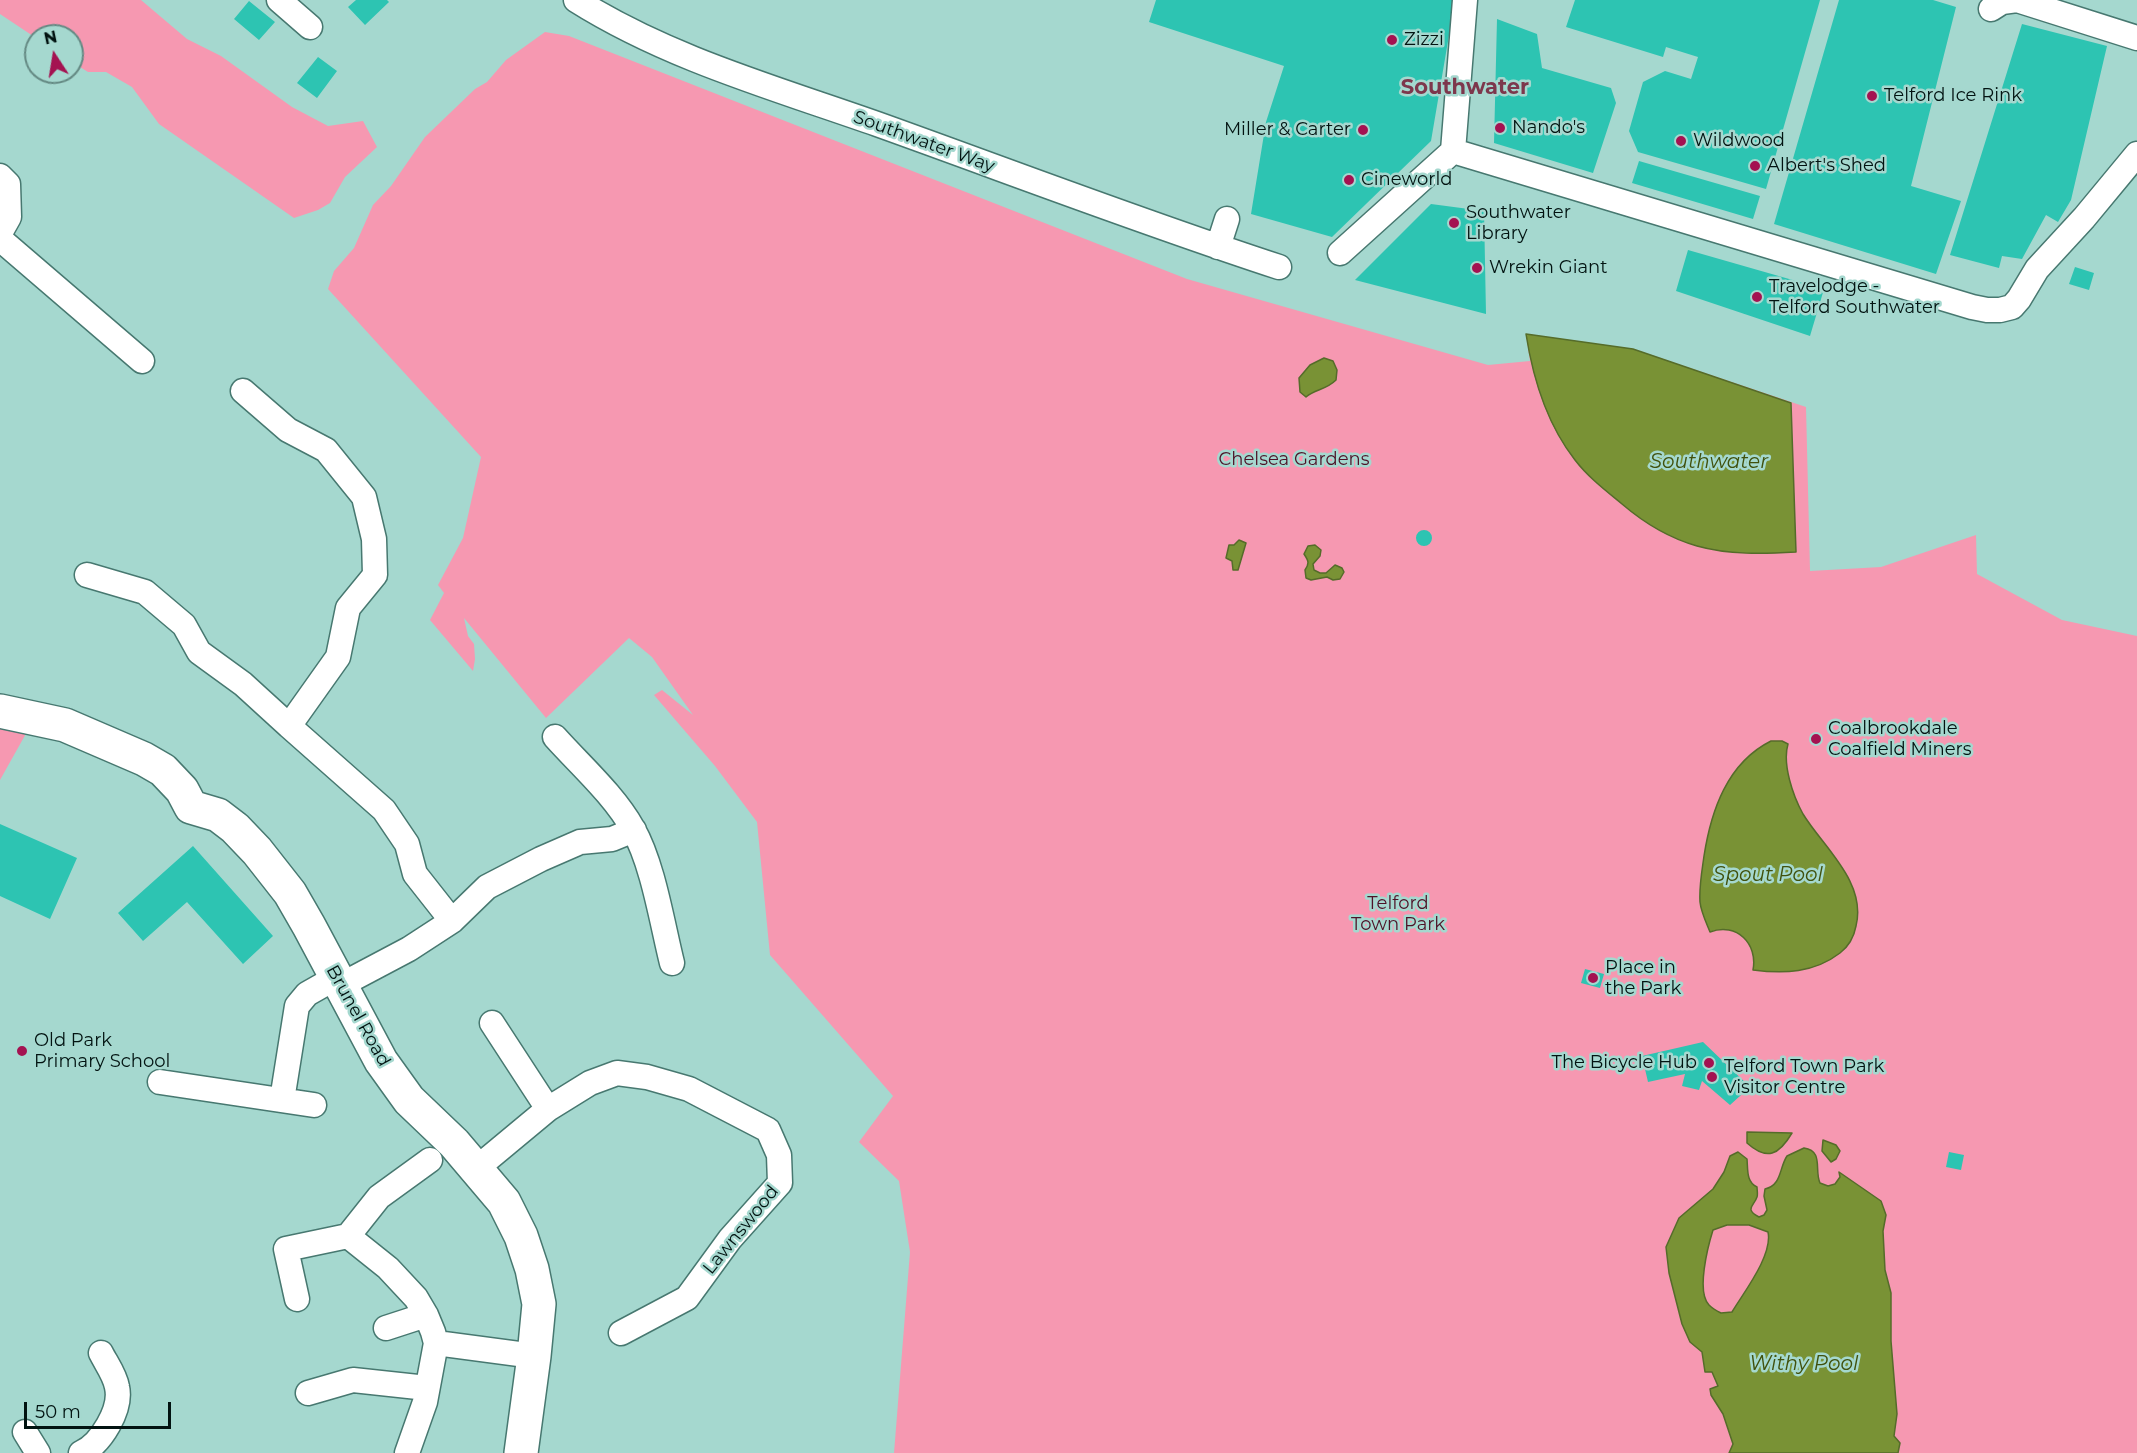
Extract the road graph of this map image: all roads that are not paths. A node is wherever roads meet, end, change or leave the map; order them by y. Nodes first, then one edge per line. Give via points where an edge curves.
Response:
1 (279, 0) edge
2 (576, 0) edge
3 (1465, 0) edge
4 (1991, 9) dead end
5 (310, 27) dead end
6 (2137, 38) edge
7 (1452, 151) junction
8 (2137, 154) edge
9 (0, 176) edge
10 (1227, 219) dead end
11 (0, 233) edge
12 (0, 239) edge
13 (1218, 247) junction
14 (1340, 253) dead end
15 (1279, 267) dead end
16 (142, 362) dead end
17 (243, 392) dead end
18 (87, 575) dead end
19 (0, 711) edge
20 (289, 726) junction
21 (555, 737) dead end
22 (634, 830) junction
23 (452, 921) junction
24 (672, 963) dead end
25 (339, 981) junction
26 (492, 1023) dead end
27 (160, 1082) dead end
28 (282, 1100) junction
29 (314, 1105) dead end
30 (548, 1109) junction
31 (430, 1160) dead end
32 (477, 1168) junction
33 (348, 1236) junction
34 (297, 1299) dead end
35 (426, 1315) junction
36 (386, 1328) dead end
37 (621, 1333) dead end
38 (436, 1343) junction
39 (101, 1353) dead end
40 (534, 1356) junction
41 (428, 1388) junction
42 (309, 1393) dead end
43 (25, 1432) dead end
44 (38, 1453) edge
45 (81, 1453) edge
46 (407, 1453) edge
47 (521, 1453) edge

1 - 5 street
2 - 13 street, Southwater Way via 709,65
3 - 7 street
4 - 6 street via 2002,2 2017,0
7 - 8 street via 1987,310 2012,307 2037,269
7 - 14 street
9 - 11 street via 8,184 9,217
10 - 13 street
12 - 16 street
13 - 15 street, Southwater Way
17 - 20 street via 288,430 326,450 364,497 374,539 375,576 348,608 338,657
18 - 20 street via 145,592 184,625 199,652 243,684
19 - 25 street, Brunel Road via 64,724 163,770 182,790 191,807 218,815 257,851 290,892
20 - 23 street via 384,810 407,844 415,874
21 - 22 street
22 - 23 street via 612,839 580,842 541,858 487,887
22 - 24 street via 645,855
23 - 25 street via 409,949
25 - 28 street via 307,994 297,1006
25 - 32 street, Brunel Road via 381,1062 409,1100
26 - 30 street
27 - 28 street
28 - 29 street
30 - 32 street, Lawnswood
30 - 37 street, Lawnswood via 590,1083 617,1073 647,1077 689,1089 768,1130 779,1155 780,1183 730,1239 687,1298
31 - 33 street via 379,1197
32 - 40 street, Brunel Road via 504,1202 532,1269 539,1304
33 - 34 street via 286,1249
33 - 35 street via 388,1268
35 - 36 street
35 - 38 street
38 - 40 street
38 - 41 street
39 - 45 street via 118,1387 114,1413 90,1449
40 - 47 street, Brunel Road
41 - 42 street via 353,1380
41 - 46 street
43 - 44 street

